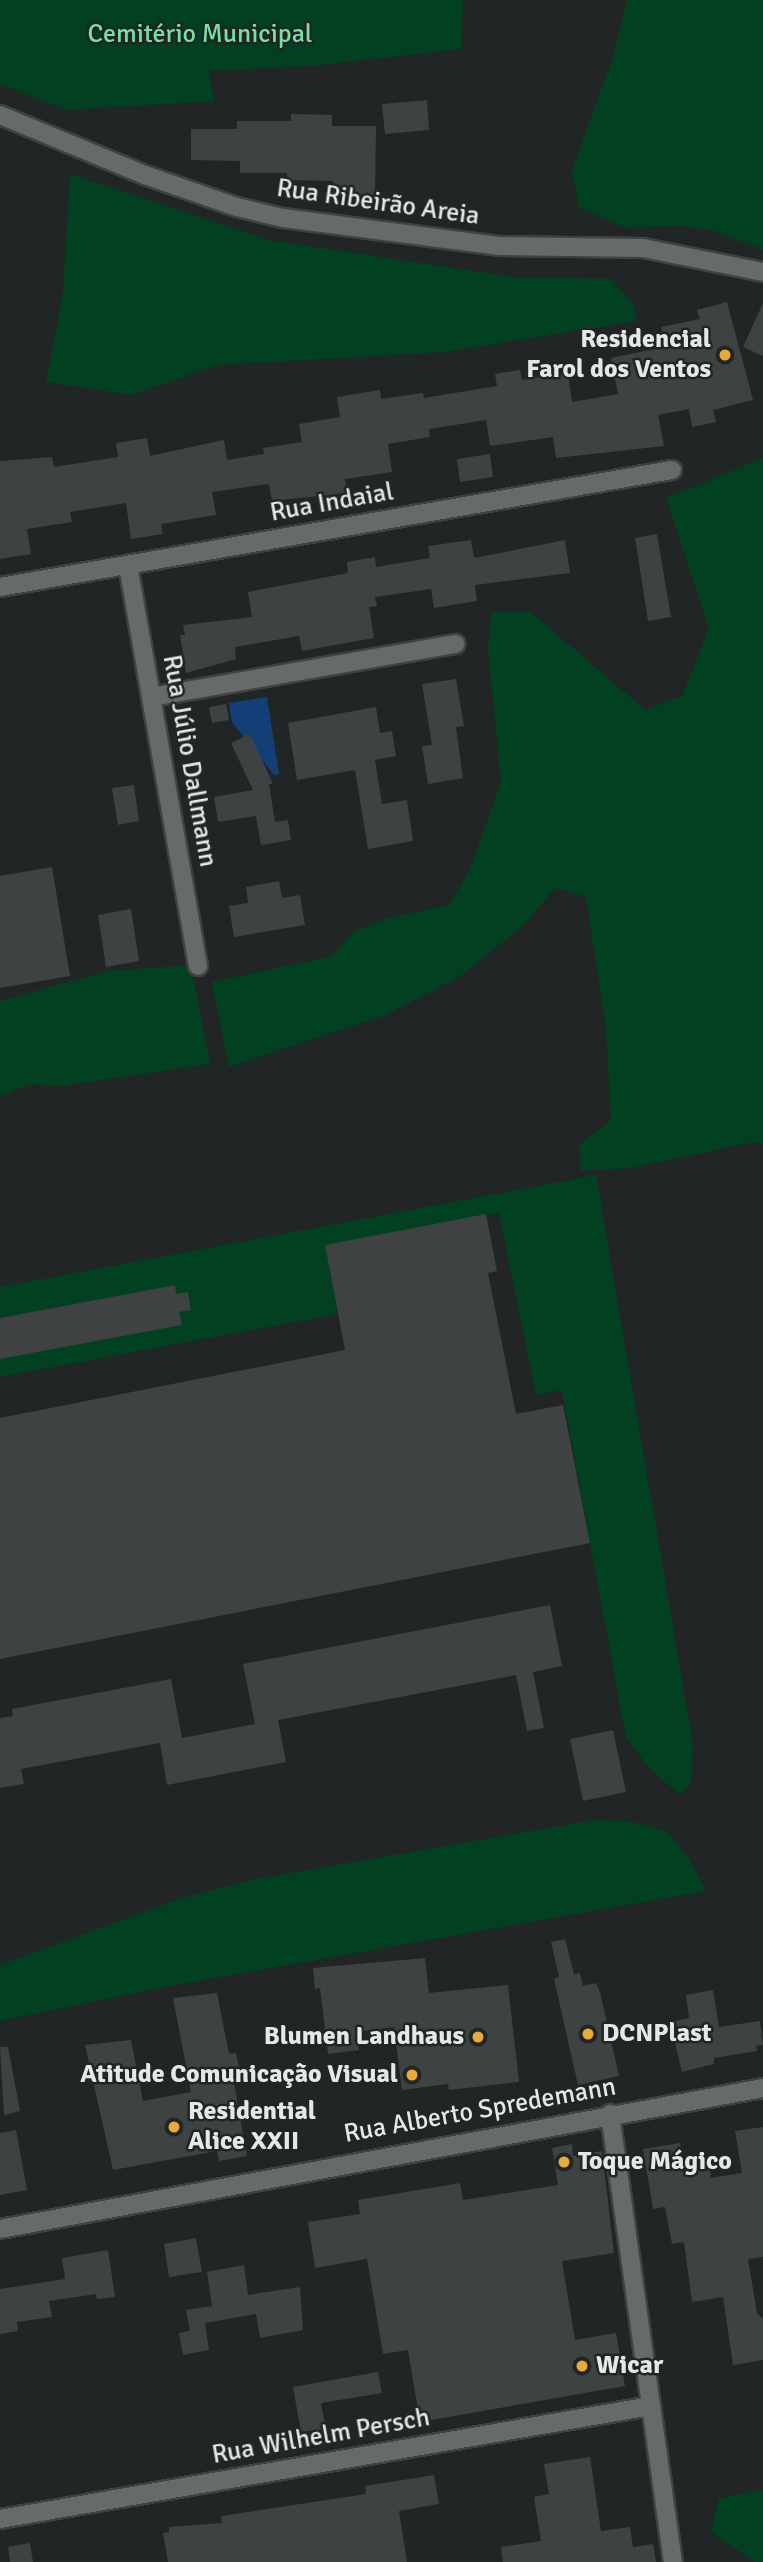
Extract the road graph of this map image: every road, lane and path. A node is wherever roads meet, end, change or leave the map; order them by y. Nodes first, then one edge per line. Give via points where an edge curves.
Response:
1 (0, 116) edge
2 (763, 272) edge
3 (673, 471) dead end
4 (128, 565) junction
5 (0, 587) edge
6 (455, 644) dead end
7 (151, 697) junction
8 (198, 966) dead end
9 (763, 2088) edge
10 (610, 2114) junction
11 (0, 2229) edge
12 (651, 2406) junction
13 (0, 2519) edge
14 (673, 2562) edge

1 - 2 street, Rua Ribeirão Areia via 145,176 283,218 475,245 643,248
3 - 4 street, Rua Indaial
4 - 5 street, Rua Indaial
4 - 7 street, Rua Júlio Dallmann
6 - 7 street
7 - 8 street, Rua Júlio Dallmann
9 - 10 street, Rua Alberto Spredemann
10 - 11 street, Rua Alberto Spredemann
10 - 12 street
12 - 13 street, Rua Wilhelm Persch
12 - 14 street

